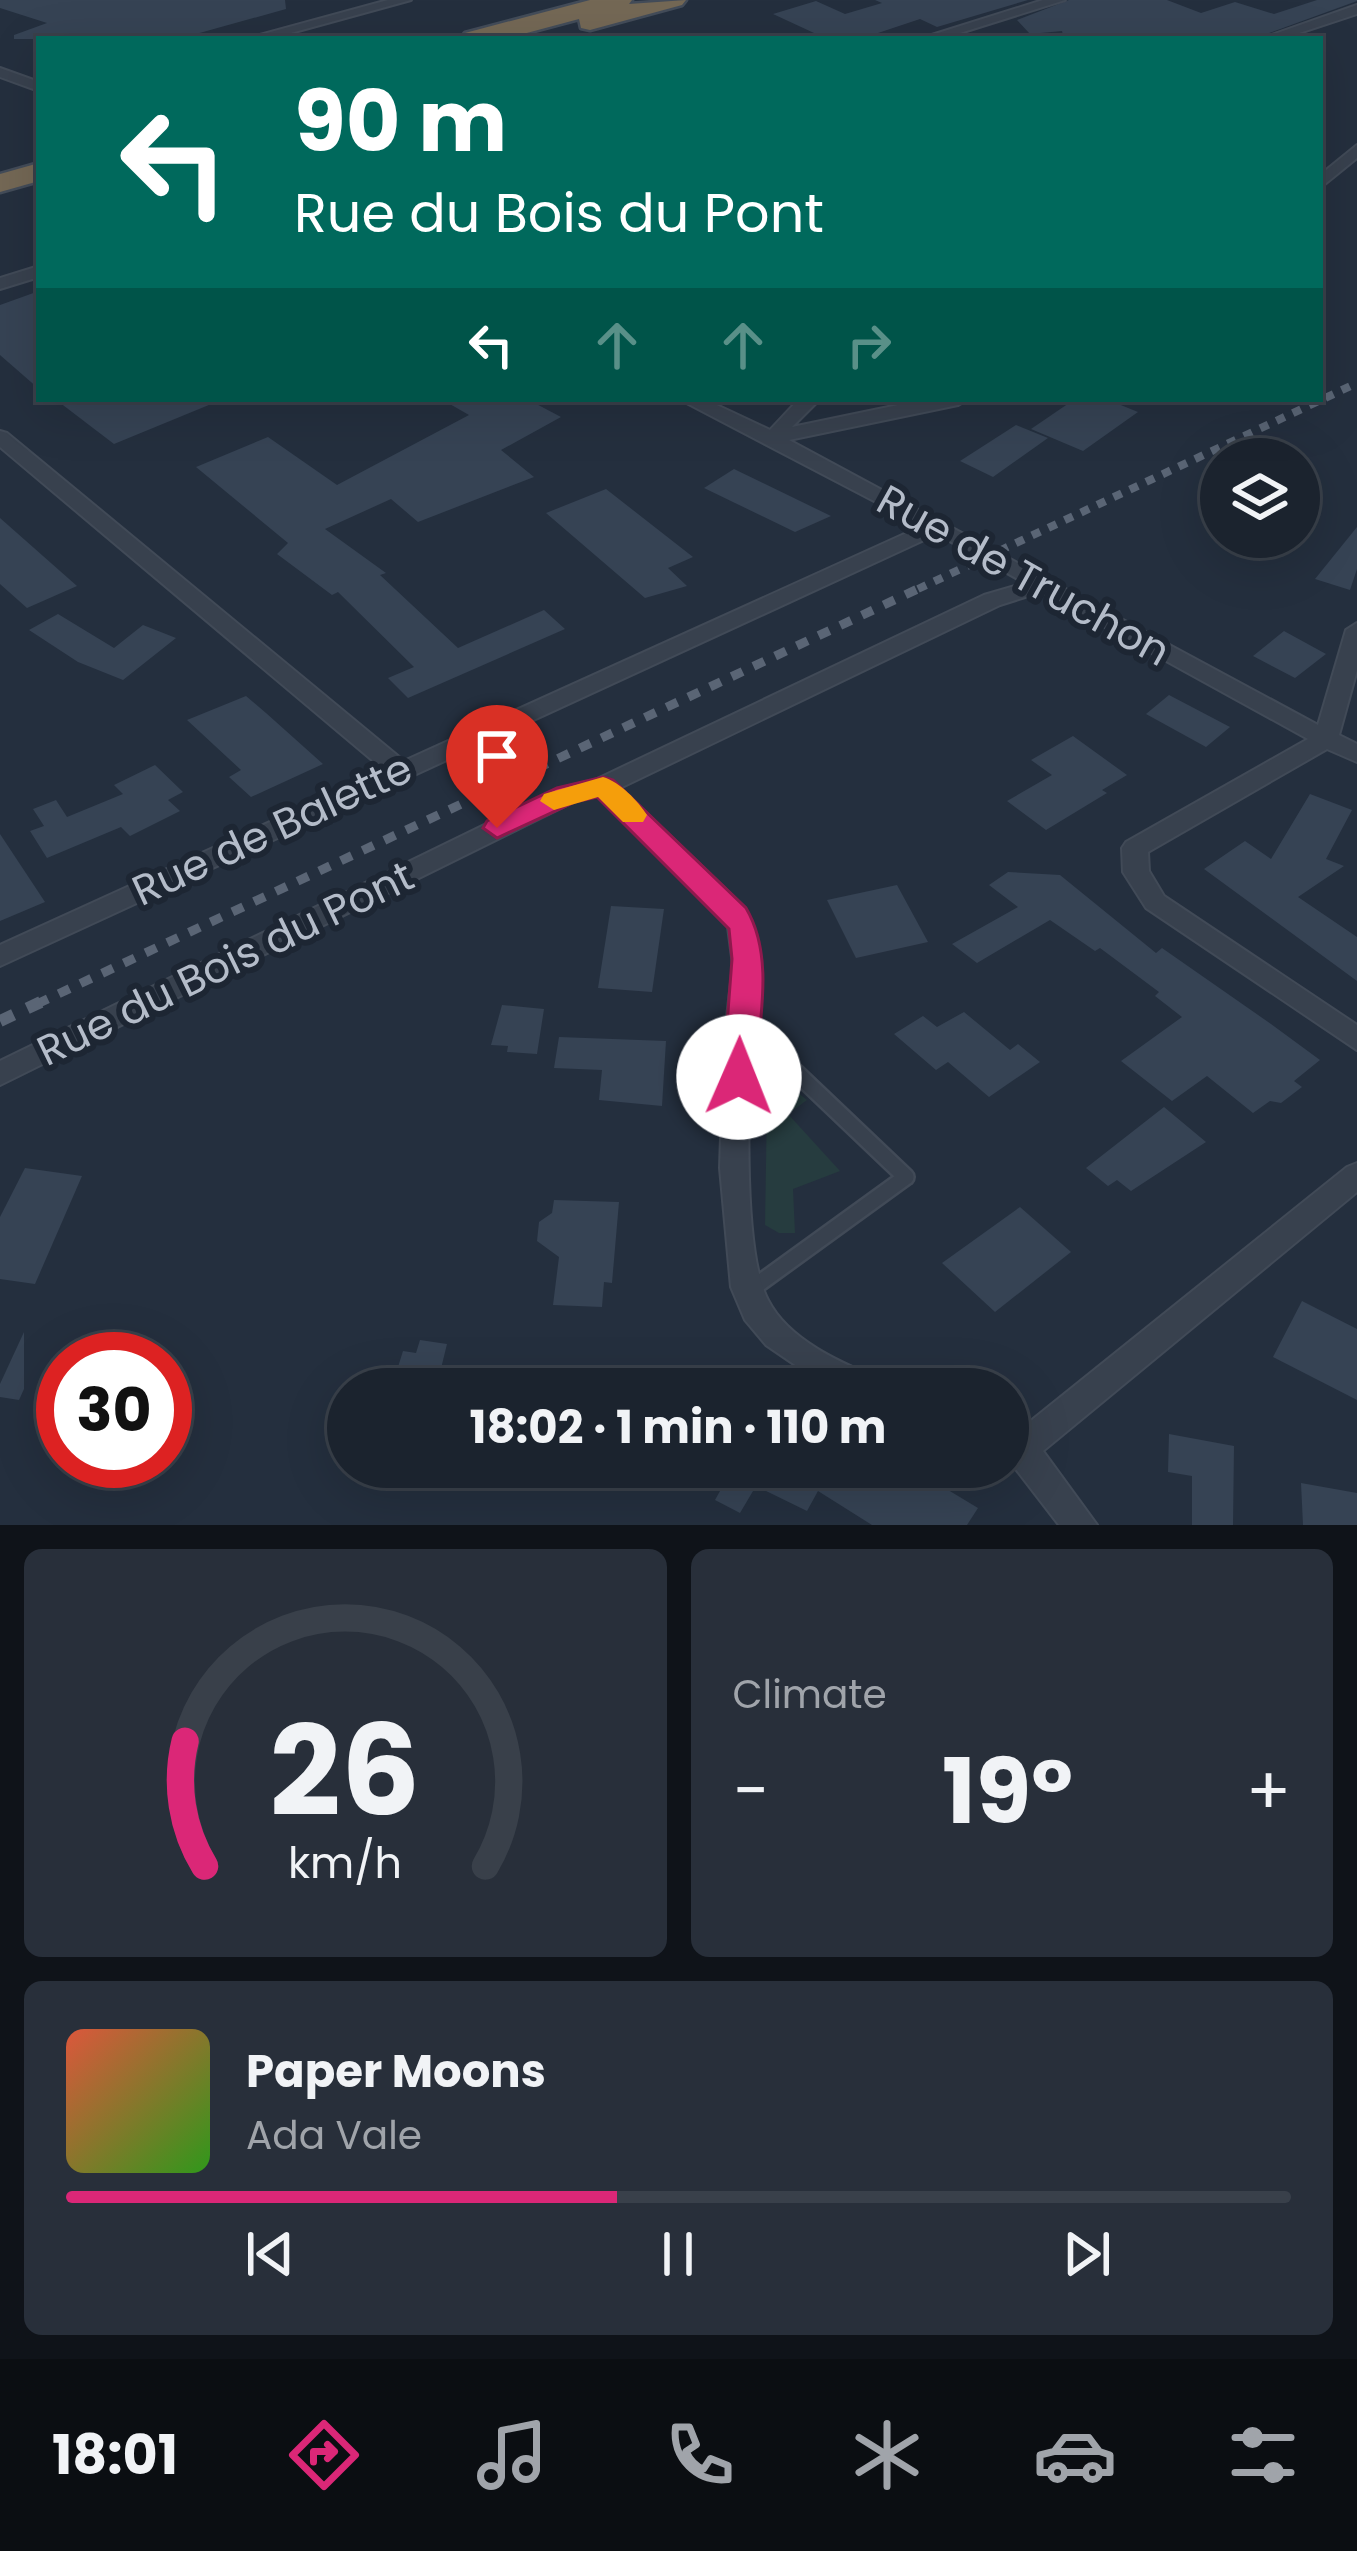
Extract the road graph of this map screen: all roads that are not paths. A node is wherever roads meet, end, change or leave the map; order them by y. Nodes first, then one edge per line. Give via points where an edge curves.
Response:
1 (404, 0) edge
2 (619, 0) edge
3 (673, 0) edge
4 (1058, 0) edge
5 (1357, 9) edge
6 (264, 36) edge
7 (485, 36) edge
8 (540, 36) edge
9 (936, 36) edge
10 (1276, 36) edge
11 (0, 72) edge
12 (36, 87) edge
13 (1357, 150) edge
14 (36, 156) edge
15 (0, 166) edge
16 (36, 173) edge
17 (1323, 180) edge
18 (0, 183) edge
19 (36, 272) edge
20 (0, 284) edge
21 (695, 402) edge
22 (807, 402) edge
23 (942, 402) edge
24 (0, 437) edge
25 (775, 439) junction
26 (938, 526) junction
27 (1039, 586) junction
28 (1357, 629) edge
29 (1326, 739) junction
30 (1357, 754) edge
31 (399, 770) junction
32 (603, 786) junction
33 (0, 956) edge
34 (740, 1020) junction
35 (1357, 1039) edge
36 (0, 1074) edge
37 (1357, 1175) edge
38 (749, 1291) junction
39 (818, 1368) edge
40 (1029, 1435) edge
41 (1029, 1463) edge
42 (1080, 1525) edge

1 - 6 street
2 - 7 highway
3 - 8 highway
4 - 9 street
5 - 10 street
11 - 12 street
13 - 17 street
14 - 15 highway
16 - 18 highway
19 - 20 street
21 - 25 street, Rue de Truchon
22 - 25 street
23 - 25 street
24 - 31 street
25 - 26 street, Rue de Truchon
26 - 27 street, Rue de Truchon
26 - 31 street, Rue de Balette
27 - 29 street, Rue de Truchon
27 - 32 street, Rue du Bois du Pont via 992,600
28 - 29 street
29 - 30 street, Rue de Truchon
29 - 35 street via 1135,848 1136,872 1155,902
31 - 33 street, Rue de Balette
32 - 34 street via 744,929
32 - 36 street, Rue du Bois du Pont via 547,804
34 - 38 street via 736,1251
34 - 38 lane via 906,1177
37 - 40 street
38 - 39 street via 755,1310
41 - 42 street

